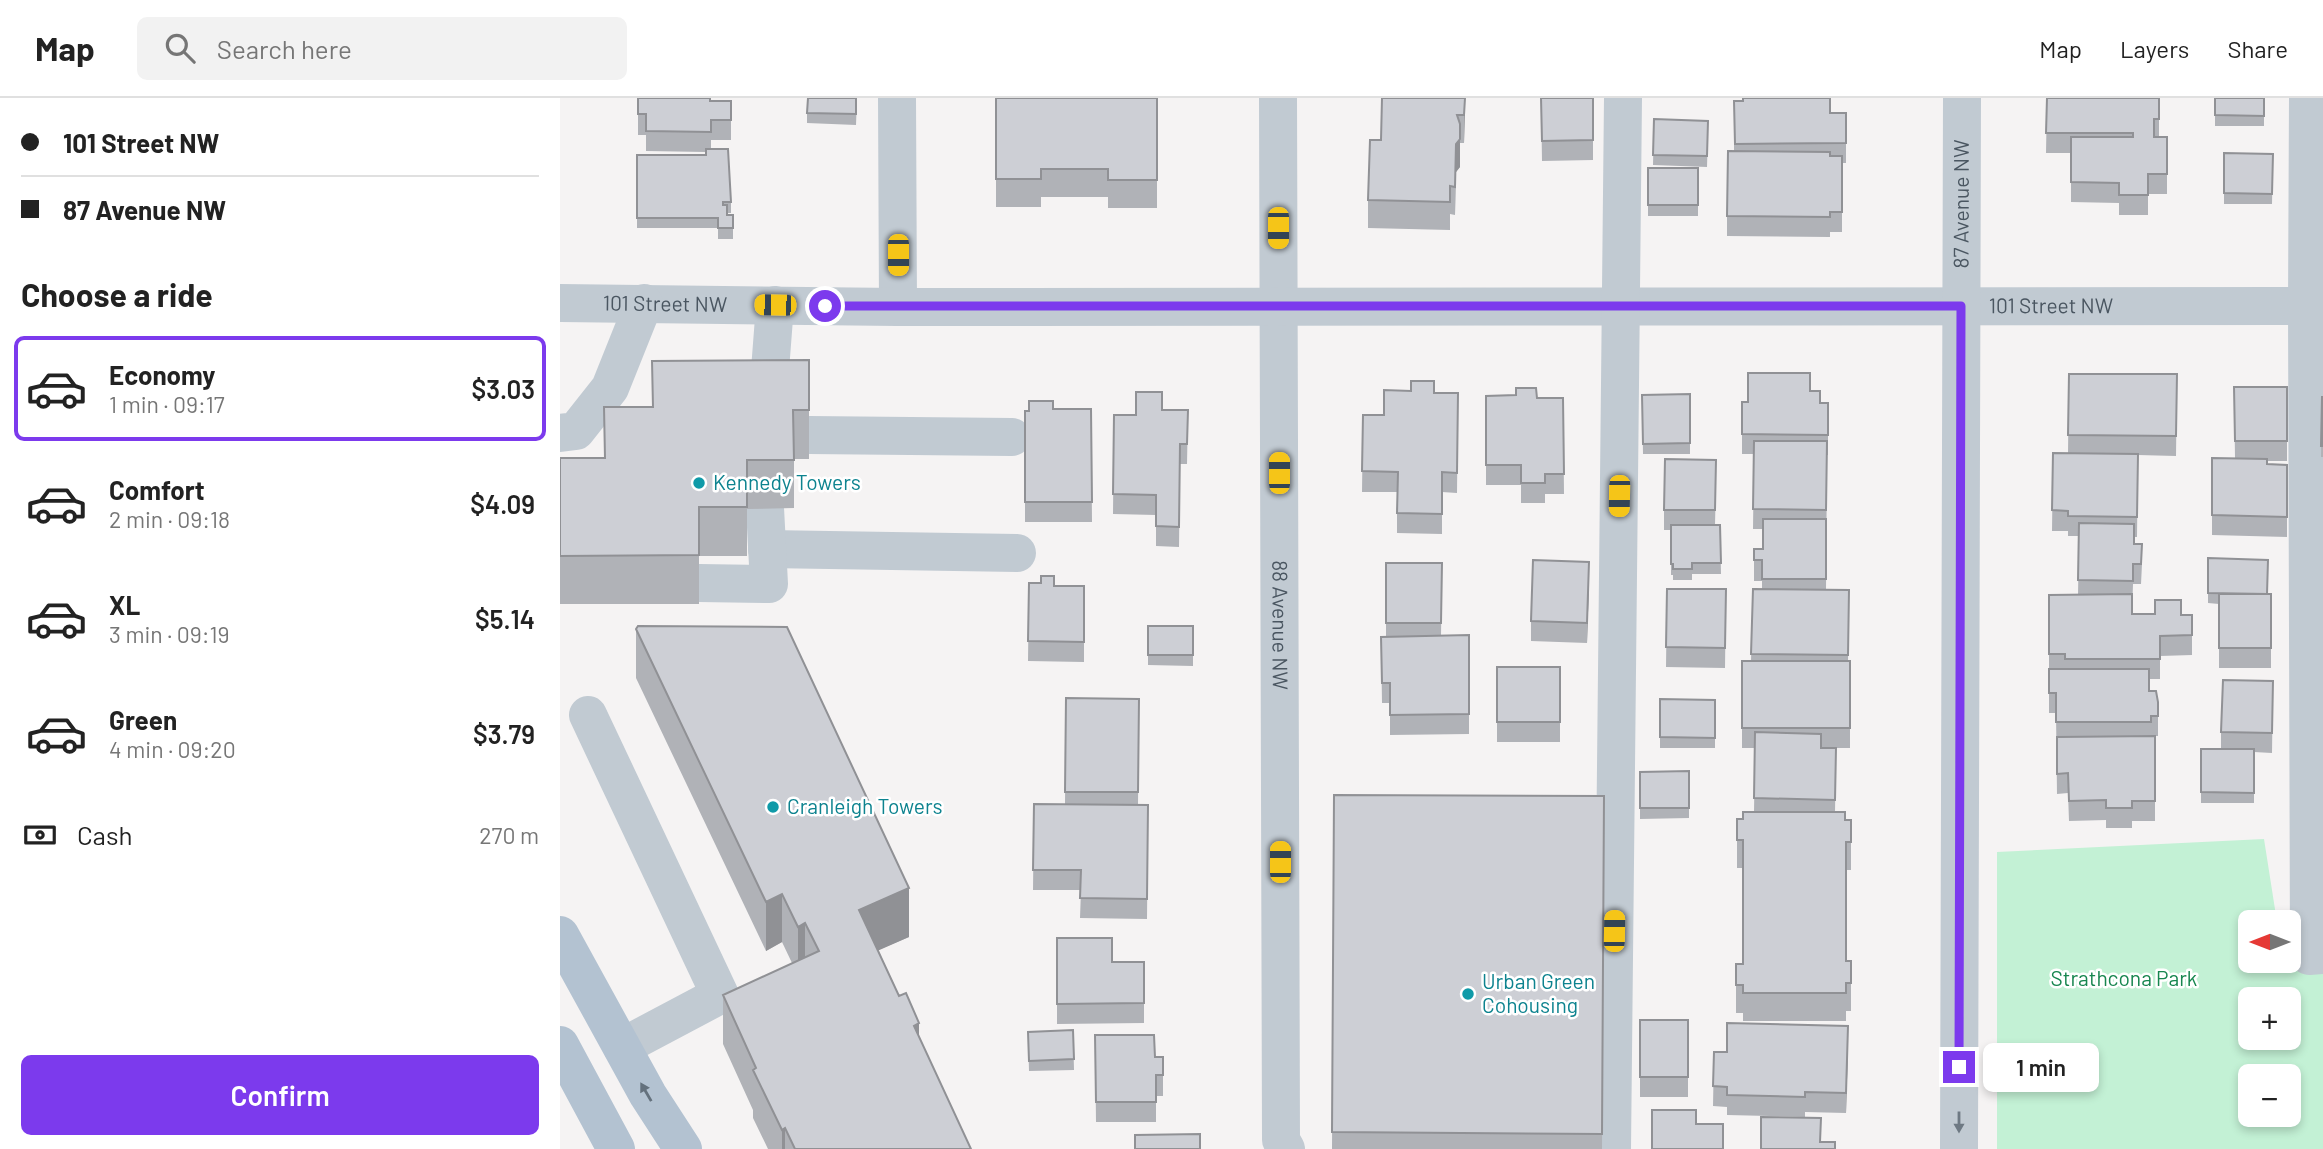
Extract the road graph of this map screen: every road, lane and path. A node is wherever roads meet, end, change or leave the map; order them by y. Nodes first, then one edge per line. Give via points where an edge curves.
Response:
1 (897, 98) edge
2 (1278, 98) edge
3 (1623, 98) edge
4 (1962, 98) edge
5 (2308, 98) edge
6 (560, 303) edge
7 (644, 303) junction
8 (775, 305) junction
9 (1279, 306) junction
10 (1621, 306) junction
11 (1961, 306) junction
12 (2315, 306) edge
13 (898, 307) junction
14 (766, 409) edge
15 (560, 433) edge
16 (809, 435) edge
17 (1012, 437) dead end
18 (765, 508) edge
19 (767, 549) junction
20 (1017, 553) dead end
21 (699, 583) edge
22 (589, 715) dead end
23 (560, 936) edge
24 (2323, 956) edge
25 (560, 1045) edge
26 (622, 1047) junction
27 (616, 1149) edge
28 (683, 1149) edge
29 (1286, 1149) edge
30 (1612, 1149) edge
31 (1959, 1149) edge

1 - 13 street
2 - 9 street, 88 Avenue NW
3 - 10 street
4 - 11 street, 87 Avenue NW
5 - 12 street
6 - 7 street, 101 Street NW
7 - 8 street, 101 Street NW
7 - 15 street via 610,388 576,431
8 - 13 street, 101 Street NW
8 - 14 street
9 - 10 street, 101 Street NW
9 - 13 street, 101 Street NW
9 - 29 street, 88 Avenue NW via 1281,1140
10 - 11 street, 101 Street NW
10 - 30 street
11 - 12 street, 101 Street NW
11 -> 31 street, 87 Avenue NW
12 - 24 street via 2309,956
16 - 17 street
18 - 19 street
19 - 20 street
19 - 21 street via 769,584
22 - 26 street via 720,995
23 - 26 main road
25 - 27 main road
28 -> 26 main road

